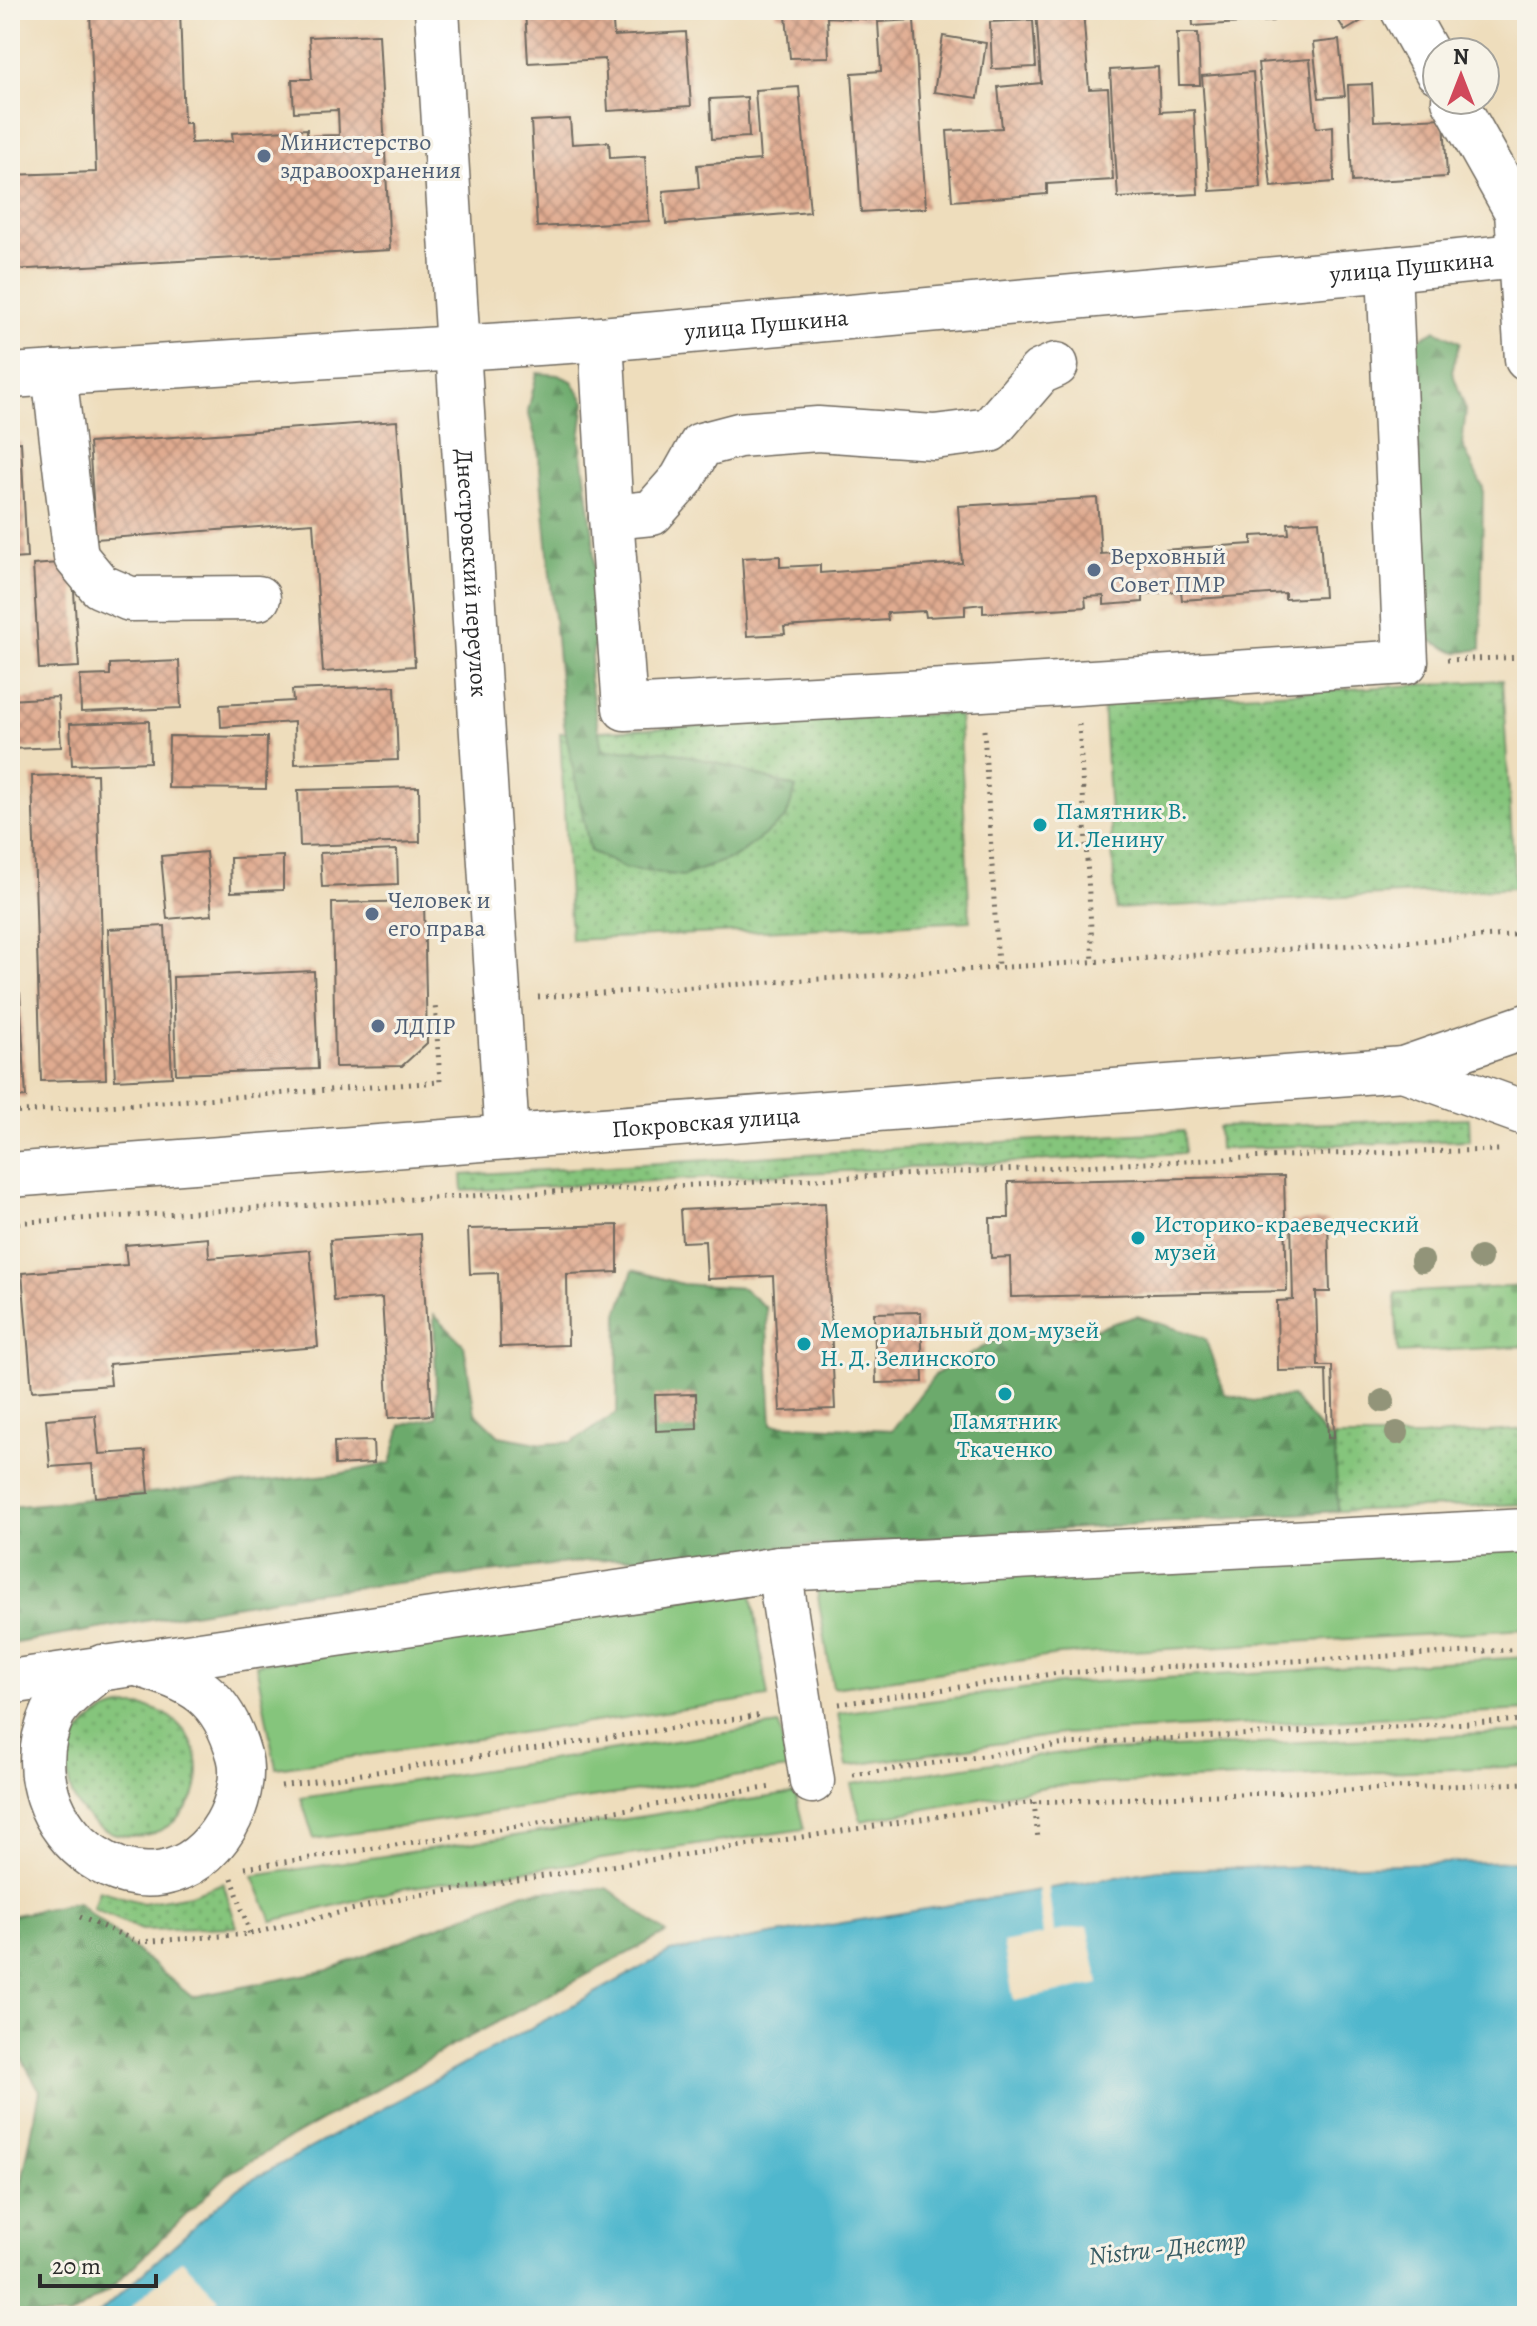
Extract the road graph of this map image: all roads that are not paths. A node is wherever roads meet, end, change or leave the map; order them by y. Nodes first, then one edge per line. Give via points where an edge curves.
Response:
1 (437, 10) edge
2 (1403, 10) edge
3 (1421, 42) edge
4 (1463, 116) edge
5 (1524, 255) edge
6 (1389, 269) junction
7 (601, 339) junction
8 (456, 349) junction
9 (1527, 359) edge
10 (1056, 365) dead end
11 (54, 373) junction
12 (10, 376) edge
13 (611, 517) junction
14 (258, 598) dead end
15 (1527, 1026) edge
16 (1403, 1069) junction
17 (1519, 1132) edge
18 (507, 1137) junction
19 (10, 1175) edge
20 (1527, 1531) edge
21 (779, 1569) junction
22 (118, 1665) junction
23 (10, 1682) edge
24 (812, 1781) road end

1 - 8 street, Днестровский переулок
2 - 3 street
4 - 5 street via 1517,212
5 - 6 street, улица Пушкина
5 - 9 street
6 - 7 street, улица Пушкина
6 - 13 street via 1406,662 625,708
7 - 8 street, улица Пушкина
7 - 13 street
8 - 11 street, улица Пушкина
8 - 18 street, Днестровский переулок
10 - 13 street via 1040,372 990,430 934,437 818,429 739,435 701,445 682,479 652,513
11 - 12 street, улица Пушкина
11 - 14 street via 76,557 100,586 130,599
15 - 16 street, Покровская улица
16 - 17 street, Покровская улица
16 - 18 street, Покровская улица
18 - 19 street, Покровская улица
20 - 21 street
21 - 22 street
21 - 24 street
22 - 22 street via 53,1712 39,1743 35,1777 41,1807 73,1852 102,1868 159,1873 200,1854 223,1830 239,1792 241,1760 230,1725 209,1696 178,1676
22 - 23 street

